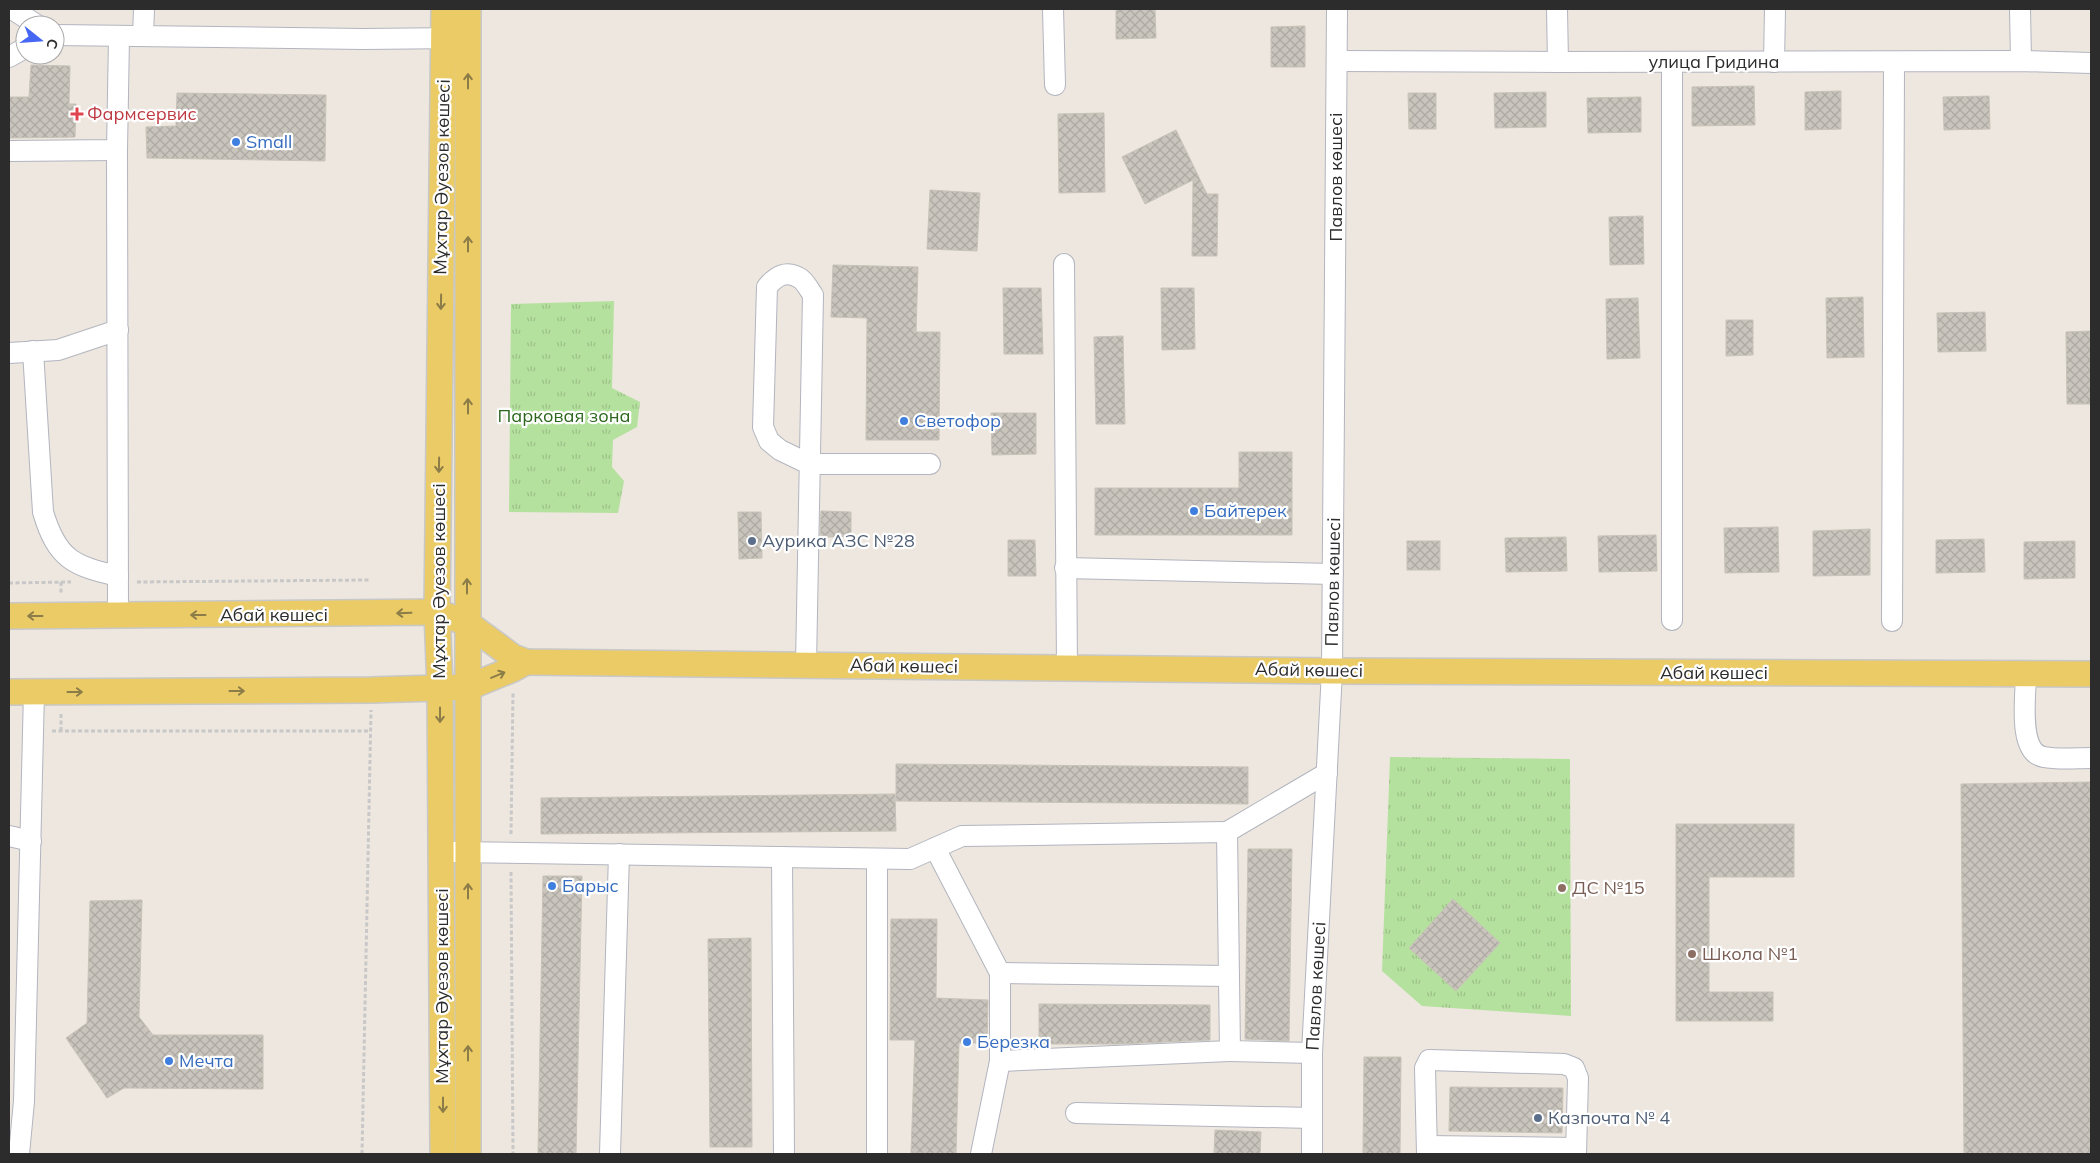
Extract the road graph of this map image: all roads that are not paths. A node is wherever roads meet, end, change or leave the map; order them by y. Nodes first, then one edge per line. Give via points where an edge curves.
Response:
1 (144, 9) edge
2 (444, 9) edge
3 (468, 9) edge
4 (1052, 9) edge
5 (1337, 9) edge
6 (1557, 9) edge
7 (1775, 9) edge
8 (2020, 9) edge
9 (65, 35) edge
10 (143, 36) junction
11 (119, 37) junction
12 (443, 38) junction
13 (468, 38) junction
14 (1337, 60) junction
15 (2022, 61) junction
16 (1558, 62) junction
17 (1672, 62) junction
18 (1774, 62) junction
19 (1894, 62) junction
20 (2091, 63) edge
21 (1055, 85) dead end
22 (117, 150) junction
23 (9, 152) edge
24 (1064, 264) dead end
25 (118, 330) junction
26 (33, 352) junction
27 (9, 353) edge
28 (809, 464) junction
29 (930, 464) dead end
30 (1065, 568) junction
31 (1333, 574) junction
32 (118, 579) junction
33 (437, 612) junction
34 (118, 615) junction
35 (9, 616) edge
36 (1672, 620) dead end
37 (1892, 621) dead end
38 (467, 623) junction
39 (806, 665) junction
40 (520, 666) junction
41 (1067, 668) junction
42 (1332, 670) junction
43 (2026, 674) junction
44 (2091, 674) edge
45 (469, 687) junction
46 (440, 688) junction
47 (9, 692) edge
48 (34, 692) junction
49 (2091, 758) edge
50 (1326, 773) junction
51 (1227, 832) junction
52 (9, 836) edge
53 (31, 841) junction
54 (935, 848) junction
55 (440, 852) junction
56 (468, 853) junction
57 (619, 854) junction
58 (782, 857) junction
59 (877, 859) junction
60 (1000, 973) junction
61 (1229, 976) junction
62 (1230, 1051) junction
63 (1312, 1053) junction
64 (1000, 1061) junction
65 (16, 1102) edge
66 (1076, 1113) dead end
67 (1312, 1118) junction
68 (1427, 1150) edge
69 (1576, 1151) edge
70 (19, 1154) edge
71 (443, 1154) edge
72 (468, 1154) edge
73 (610, 1154) edge
74 (784, 1154) edge
75 (877, 1154) edge
76 (981, 1154) edge
77 (1312, 1154) edge

1 - 10 street
2 - 12 main road, Мұхтар Әуезов көшесі
3 - 13 main road, Мұхтар Әуезов көшесі
4 - 21 street
5 - 14 street, Павлов көшесі
6 - 16 street
7 - 18 street
8 - 15 street
9 - 11 street
10 - 11 street
10 - 12 street
11 - 22 street
12 - 13 street
12 -> 33 main road, Мұхтар Әуезов көшесі
38 -> 13 main road, Мұхтар Әуезов көшесі
14 - 16 street, улица Гридина
14 - 31 street, Павлов көшесі
15 - 19 street, улица Гридина
15 - 20 street, улица Гридина
16 - 17 street, улица Гридина
17 - 18 street, улица Гридина
17 - 36 street
18 - 19 street, улица Гридина
19 - 37 street
22 - 23 street
22 - 25 street
24 - 30 street
25 - 26 street via 58,350
25 - 32 street
26 - 27 street
26 - 32 street via 43,512 49,532 56,546 68,557 87,569
28 - 28 street via 813,295 801,279 787,274 775,277 768,288 763,427 769,441
28 - 29 street
28 - 39 street
30 - 31 street
30 - 41 street
31 - 42 street, Павлов көшесі
32 - 34 street
33 -> 34 main road, Абай көшесі
33 - 38 main road, Абай көшесі
33 - 46 main road, Мұхтар Әуезов көшесі
34 -> 35 main road, Абай көшесі
38 - 40 main road, Абай көшесі via 513,657
38 - 45 main road, Мұхтар Әуезов көшесі
39 - 40 main road, Абай көшесі
39 - 41 main road, Абай көшесі
45 -> 40 main road, Абай көшесі
41 - 42 main road, Абай көшесі
42 - 43 main road, Абай көшесі
42 - 50 street, Павлов көшесі
43 - 44 main road, Абай көшесі
43 - 49 street via 2025,735 2031,749 2042,757
45 - 46 main road, Абай көшесі
45 - 56 main road, Мұхтар Әуезов көшесі
48 -> 46 main road, Абай көшесі
46 -> 55 main road, Мұхтар Әуезов көшесі
47 - 48 main road, Абай көшесі
48 - 53 street
50 - 51 street
50 - 63 street, Павлов көшесі
51 - 54 street via 962,836
51 - 61 street
52 - 53 street
53 - 65 street
54 - 59 street via 910,859
54 - 60 street
55 - 56 street
55 -> 71 main road, Мұхтар Әуезов көшесі
56 - 57 street
72 -> 56 main road, Мұхтар Әуезов көшесі
57 - 58 street
57 - 73 street
58 - 59 street
58 - 74 street
59 - 75 street
60 - 61 street
60 - 64 street
61 - 62 street
62 - 63 street
62 - 64 street
63 - 67 street, Павлов көшесі
64 - 76 street
65 - 70 street
66 - 67 street
67 - 77 street, Павлов көшесі
68 - 69 street
68 - 69 street via 1425,1068 1429,1060 1564,1064 1574,1068 1578,1078

